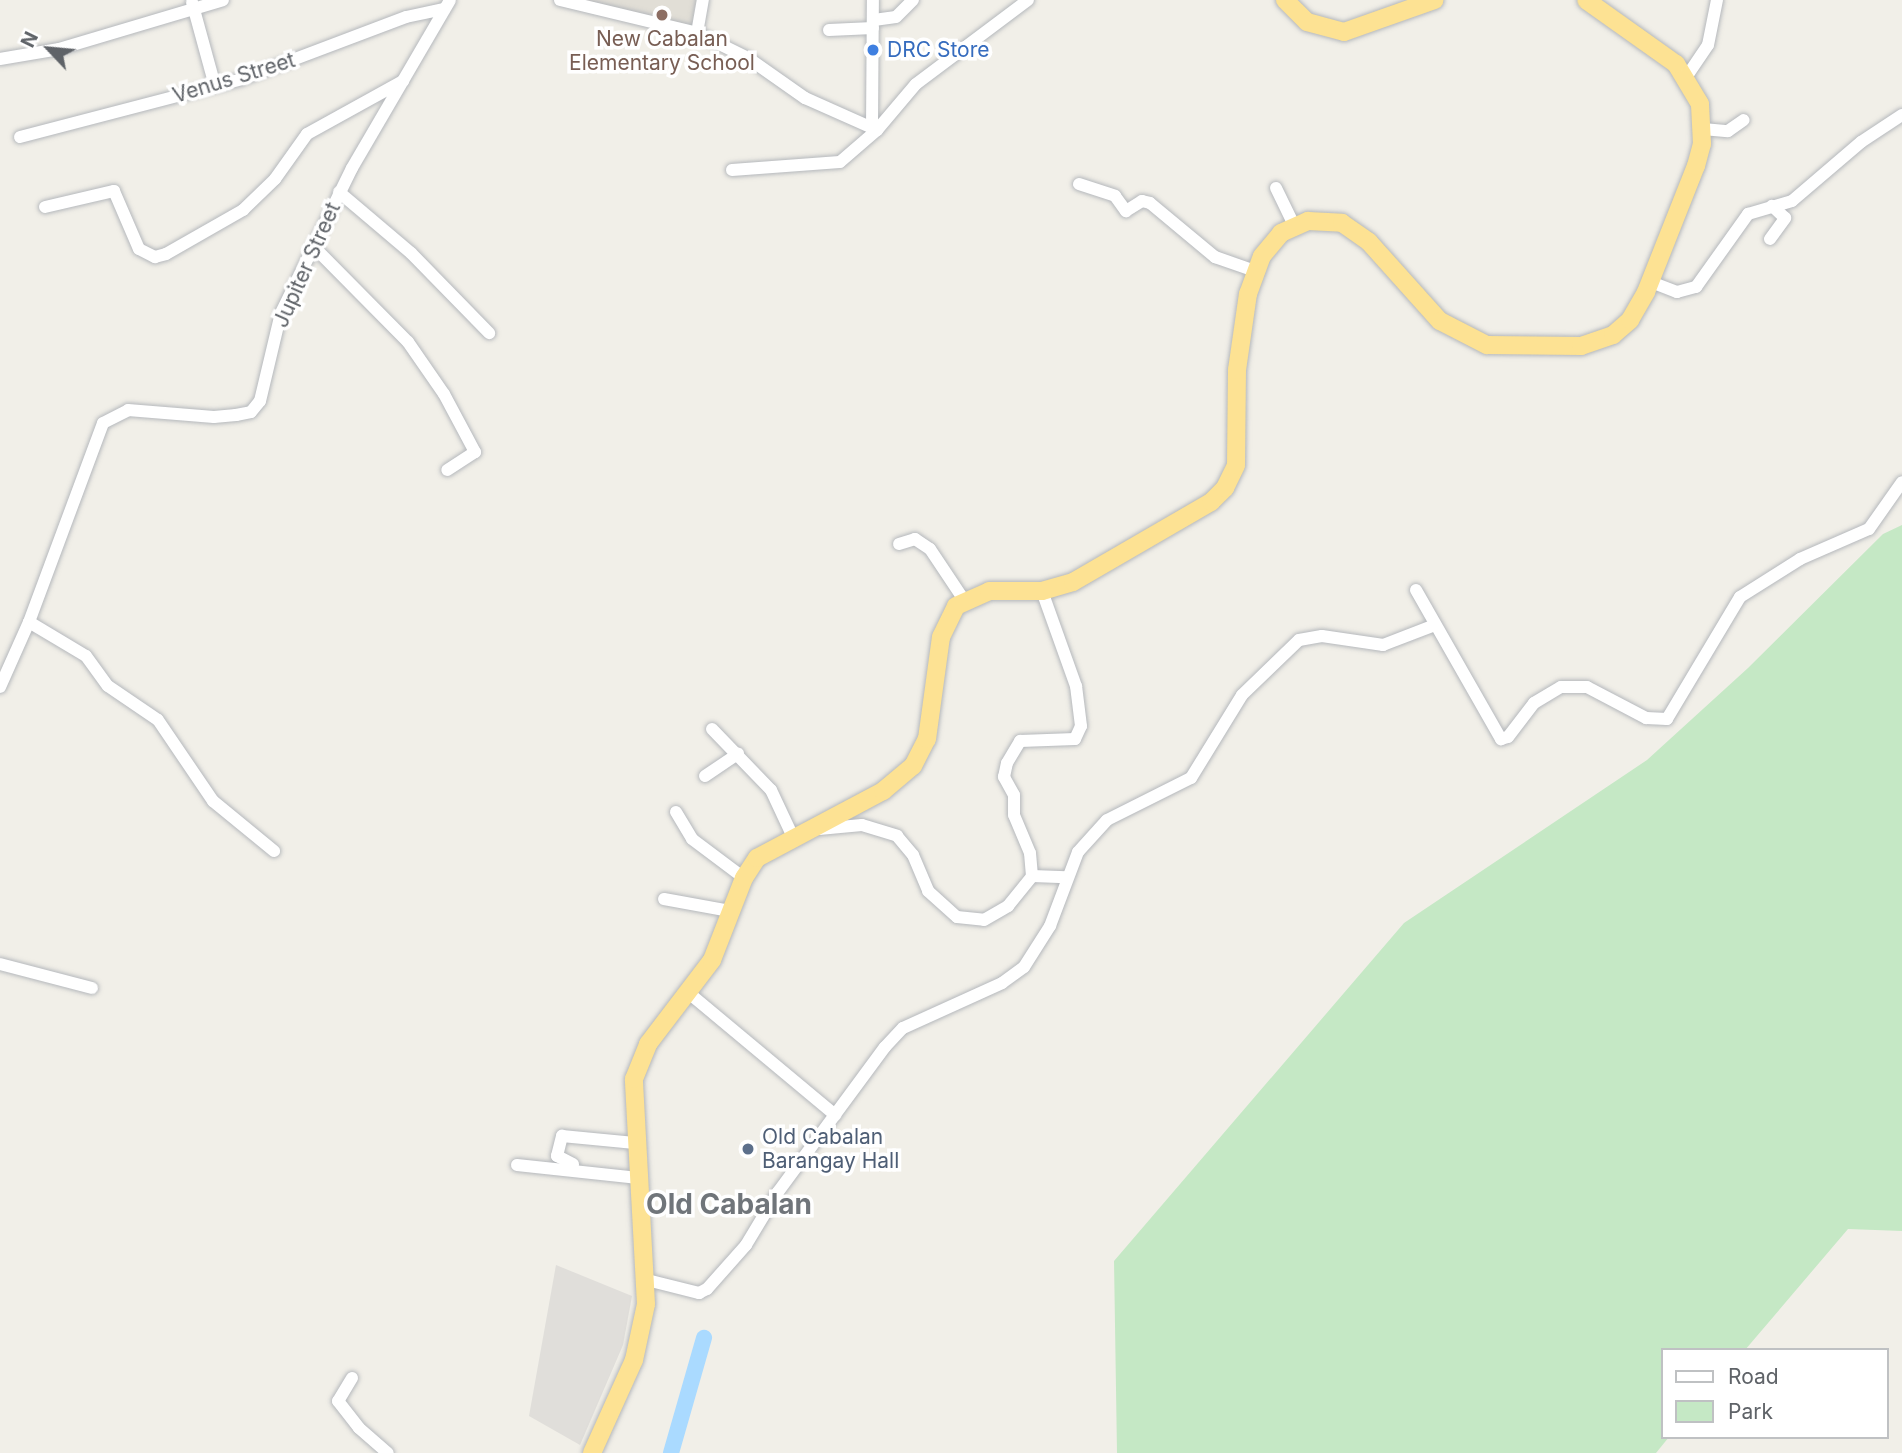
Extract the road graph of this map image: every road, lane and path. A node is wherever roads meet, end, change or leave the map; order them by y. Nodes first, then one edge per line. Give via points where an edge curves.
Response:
1 (223, 0) edge
2 (560, 0) edge
3 (703, 0) edge
4 (873, 0) edge
5 (913, 0) edge
6 (1028, 0) edge
7 (1285, 0) edge
8 (1435, 0) edge
9 (1586, 0) edge
10 (1717, 0) edge
11 (193, 4) edge
12 (447, 5) edge
13 (874, 24) junction
14 (829, 30) dead end
15 (697, 33) junction
16 (0, 59) edge
17 (1687, 76) junction
18 (404, 80) junction
19 (215, 86) junction
20 (1902, 114) edge
21 (1744, 120) dead end
22 (874, 129) junction
23 (1703, 129) junction
24 (20, 137) dead end
25 (732, 170) dead end
26 (1079, 184) dead end
27 (1276, 188) dead end
28 (339, 192) junction
29 (1772, 206) junction
30 (46, 207) dead end
31 (1294, 225) junction
32 (1770, 239) dead end
33 (313, 246) junction
34 (1255, 271) junction
35 (1651, 282) junction
36 (489, 333) dead end
37 (447, 470) dead end
38 (1902, 482) edge
39 (899, 544) dead end
40 (1042, 590) junction
41 (1416, 590) dead end
42 (964, 600) junction
43 (29, 622) junction
44 (1435, 625) junction
45 (0, 687) edge
46 (712, 729) dead end
47 (738, 754) junction
48 (705, 776) dead end
49 (676, 813) dead end
50 (801, 833) junction
51 (274, 851) dead end
52 (1032, 876) junction
53 (1066, 877) junction
54 (744, 878) junction
55 (664, 899) dead end
56 (730, 911) junction
57 (0, 964) edge
58 (92, 988) dead end
59 (690, 994) junction
60 (835, 1115) junction
61 (635, 1143) junction
62 (573, 1164) dead end
63 (517, 1165) dead end
64 (638, 1178) junction
65 (647, 1280) junction
66 (352, 1378) dead end
67 (387, 1453) edge
68 (592, 1453) edge

1 - 11 street
2 - 15 street
3 - 15 street
4 - 13 street
5 - 13 street via 896,17
6 - 22 street via 916,84
7 - 8 highway via 1307,22 1343,32
9 - 17 highway via 1626,25
10 - 17 street via 1708,45
11 - 16 street via 59,49
11 - 19 street
12 - 18 street, Jupiter Street
12 - 19 street, Venus Street
13 - 14 street
13 - 22 street
15 - 22 street via 748,58 805,98
17 - 23 highway via 1700,104
18 - 28 street, Jupiter Street
18 - 30 street via 307,134 275,179 243,210 166,254 155,257 139,250 114,191
19 - 24 street, Venus Street
20 - 29 street via 1792,201
21 - 23 street via 1728,131
22 - 25 street via 850,156 831,165
23 - 35 highway via 1693,175
26 - 34 street via 1115,195 1126,211 1142,201 1150,202 1215,257
27 - 31 street
28 - 33 street, Jupiter Street
28 - 36 street via 411,253
29 - 32 street via 1785,218
29 - 35 street via 1743,219 1709,275 1696,287 1676,292
31 - 34 highway via 1275,241
31 - 35 highway via 1328,220 1356,231 1440,321 1487,345 1546,347 1596,342 1630,320
33 - 37 street via 408,342 444,394 475,452
33 - 43 street, Jupiter Street via 281,313 265,386 251,412 214,417 128,410 103,423
34 - 40 highway via 1237,370 1238,439 1230,480 1211,502 1073,582
38 - 44 street via 1869,529 1800,559 1740,597 1667,719 1646,718 1578,686 1548,693 1504,740
39 - 42 street via 915,539 930,549
40 - 42 highway via 989,591
40 - 52 street via 1076,686 1081,726 1075,738 1020,741 1005,767 1004,777 1014,795 1014,815 1030,853
41 - 44 street
42 - 50 highway via 944,626 926,739 913,766 883,791
43 - 45 street, Jupiter Street
43 - 51 street via 86,656 108,686 158,720 213,802
44 - 53 street via 1383,645 1322,636 1299,640 1242,695 1191,778 1107,820 1078,852
46 - 47 street
47 - 48 street
47 - 50 street
49 - 54 street via 692,839
50 - 52 street via 862,825 897,836 913,855 928,891 944,908 966,920 997,915
50 - 54 highway via 764,851
52 - 53 street
53 - 60 street via 1050,926 1024,967 1002,983 903,1028
54 - 56 highway
55 - 56 street
56 - 59 highway via 712,960
57 - 58 street
59 - 60 street
59 - 61 highway via 638,1062
60 - 65 street via 778,1192 746,1245 707,1289 699,1293
61 - 62 street via 562,1136 557,1156
61 - 64 highway
63 - 64 street
64 - 65 highway
65 - 68 highway via 634,1360
66 - 67 street via 338,1401

